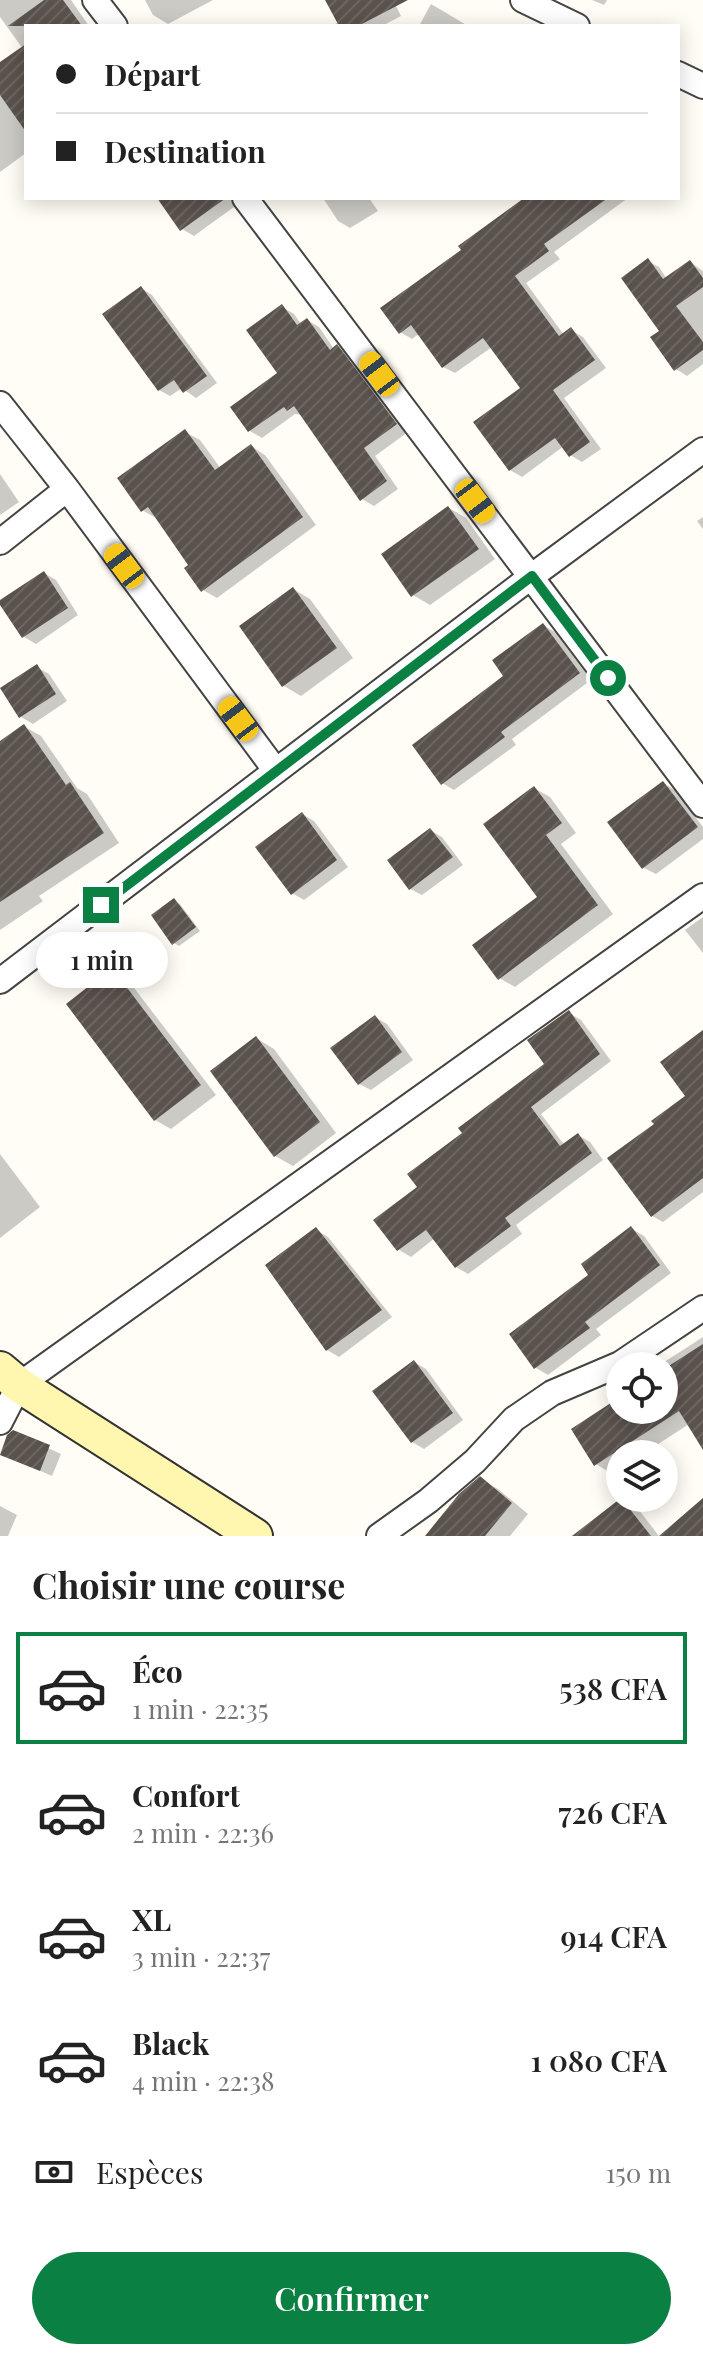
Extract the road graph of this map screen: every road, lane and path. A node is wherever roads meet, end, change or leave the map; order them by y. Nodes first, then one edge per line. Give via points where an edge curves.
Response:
1 (95, 0) edge
2 (523, 0) edge
3 (113, 24) edge
4 (573, 24) edge
5 (680, 75) edge
6 (703, 86) edge
7 (247, 200) edge
8 (0, 404) edge
9 (703, 450) edge
10 (67, 489) junction
11 (0, 542) edge
12 (532, 576) junction
13 (276, 771) junction
14 (703, 805) edge
15 (703, 896) edge
16 (0, 981) edge
17 (703, 1308) edge
18 (9, 1377) edge
19 (0, 1422) edge
20 (255, 1536) edge
21 (379, 1536) edge

1 - 3 street
2 - 4 street
5 - 6 street
7 - 12 street
8 - 10 street
9 - 12 street
10 - 11 street
10 - 13 street
12 - 13 street
12 - 14 street
13 - 16 street
15 - 18 street
17 - 21 street via 620,1364 552,1393 514,1419 475,1461
18 - 19 street
18 - 20 street

